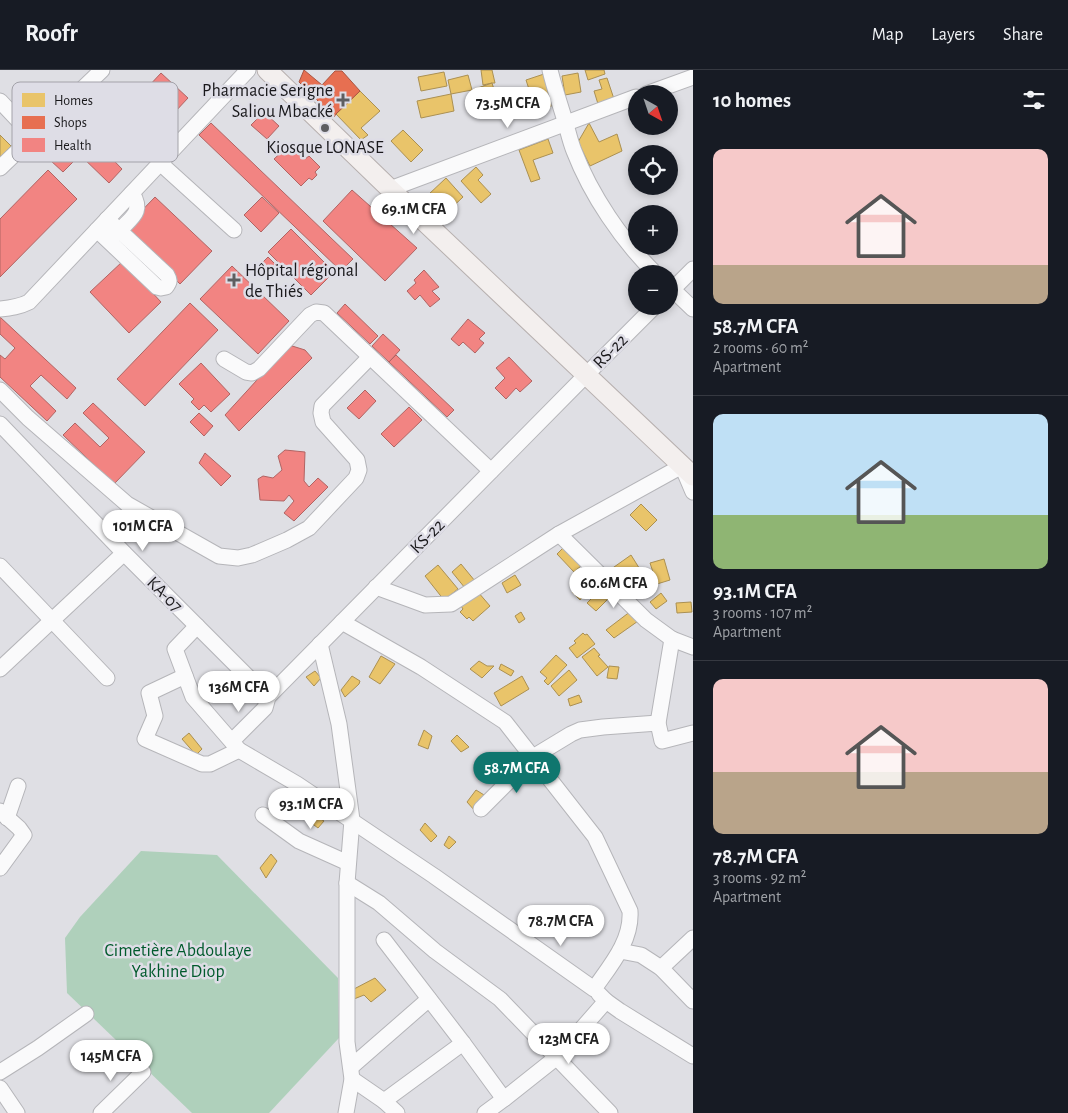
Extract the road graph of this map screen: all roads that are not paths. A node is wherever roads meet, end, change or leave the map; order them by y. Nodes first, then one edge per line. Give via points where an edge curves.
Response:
1 (102, 70) edge
2 (248, 70) edge
3 (267, 70) edge
4 (550, 70) edge
5 (693, 77) edge
6 (89, 82) edge
7 (671, 85) edge
8 (628, 100) edge
9 (0, 101) edge
10 (12, 114) edge
11 (566, 123) junction
12 (178, 144) edge
13 (12, 156) edge
14 (160, 163) joint
15 (0, 168) edge
16 (390, 189) junction
17 (132, 193) junction
18 (102, 225) junction
19 (234, 230) dead end
20 (119, 231) junction
21 (647, 265) edge
22 (693, 269) edge
23 (678, 282) edge
24 (678, 296) edge
25 (0, 309) edge
26 (693, 309) edge
27 (647, 315) edge
28 (370, 357) junction
29 (224, 359) dead end
30 (586, 375) junction
31 (0, 390) edge
32 (1, 429) edge
33 (491, 471) junction
34 (688, 471) edge
35 (693, 492) edge
36 (560, 534) junction
37 (124, 553) junction
38 (0, 566) edge
39 (376, 588) junction
40 (52, 620) junction
41 (342, 622) junction
42 (198, 626) junction
43 (672, 639) junction
44 (320, 644) junction
45 (693, 646) edge
46 (0, 669) edge
47 (185, 676) junction
48 (107, 678) dead end
49 (268, 697) junction
50 (658, 723) junction
51 (693, 733) edge
52 (235, 746) junction
53 (533, 758) junction
54 (18, 786) dead end
55 (481, 809) dead end
56 (3, 815) edge
57 (263, 815) dead end
58 (352, 820) junction
59 (348, 863) junction
60 (0, 868) edge
61 (347, 884) junction
62 (693, 938) edge
63 (384, 940) dead end
64 (620, 951) junction
65 (661, 968) junction
66 (594, 989) junction
67 (429, 999) junction
68 (606, 1001) junction
69 (693, 1001) edge
70 (86, 1014) dead end
71 (463, 1043) junction
72 (693, 1056) edge
73 (557, 1057) junction
74 (0, 1072) edge
75 (143, 1072) dead end
76 (351, 1073) junction
77 (0, 1088) edge
78 (504, 1099) junction
79 (384, 1101) junction
80 (17, 1113) edge
81 (101, 1113) edge
82 (346, 1113) edge
83 (397, 1113) edge
84 (485, 1113) edge
85 (610, 1113) edge

1 - 6 street
2 - 12 street
3 - 16 main road
4 - 11 street
5 - 7 street
8 - 11 street
9 - 10 street
11 - 16 street
11 - 21 street via 588,182 626,240
13 - 15 street
14 - 17 street
14 - 19 street
16 - 30 main road
17 - 18 street
17 - 20 street via 137,201 136,212
18 - 20 street
18 - 20 street via 157,286 166,287 170,280 167,275
18 - 25 street via 29,302
22 - 23 street
24 - 26 street
27 - 30 street, RS-22
28 - 29 street via 324,312 316,312 259,370 246,372
28 - 31 street via 322,406 321,413 323,422 357,460 359,470 356,478 309,528 252,555 238,558 220,556 127,504
28 - 33 street
30 - 33 street, KS-22
30 - 34 main road
32 - 37 street, KA-07
33 - 39 street, KS-22
34 - 35 street
34 - 36 street
36 - 39 street via 452,604 425,605
36 - 43 street via 646,620
37 - 40 street
37 - 42 street, KA-07
38 - 40 street
39 - 41 street, KS-22
40 - 46 street
40 - 48 street
41 - 44 street, KS-22
41 - 53 street via 421,667 505,722
42 - 47 street via 175,649
42 - 49 street, KA-07
43 - 45 street
43 - 50 street
44 - 49 street, KS-22
44 - 58 street via 339,724
47 - 52 street via 193,697
47 - 52 street, KS-22 via 149,693 155,716 145,739 202,764 210,764
49 - 52 street, KS-22 via 265,708
50 - 51 street via 662,741
50 - 53 street via 580,730
52 - 58 street
53 - 55 street
53 - 64 street via 595,837 630,911 631,921
54 - 56 street
56 - 60 street via 24,835
57 - 59 street via 299,842
58 - 59 street
58 - 66 street
59 - 61 street
61 - 73 street via 379,903 435,952 500,998
61 - 76 street via 347,1042
62 - 65 street
63 - 67 street
64 - 65 street via 641,955
64 - 66 street
65 - 69 street
66 - 68 street
67 - 71 street
67 - 76 street
68 - 72 street
68 - 73 street
70 - 74 street
71 - 78 street
71 - 79 street
73 - 78 street
73 - 85 street
75 - 81 street
76 - 79 street
76 - 82 street
77 - 80 street
78 - 84 street
79 - 83 street

